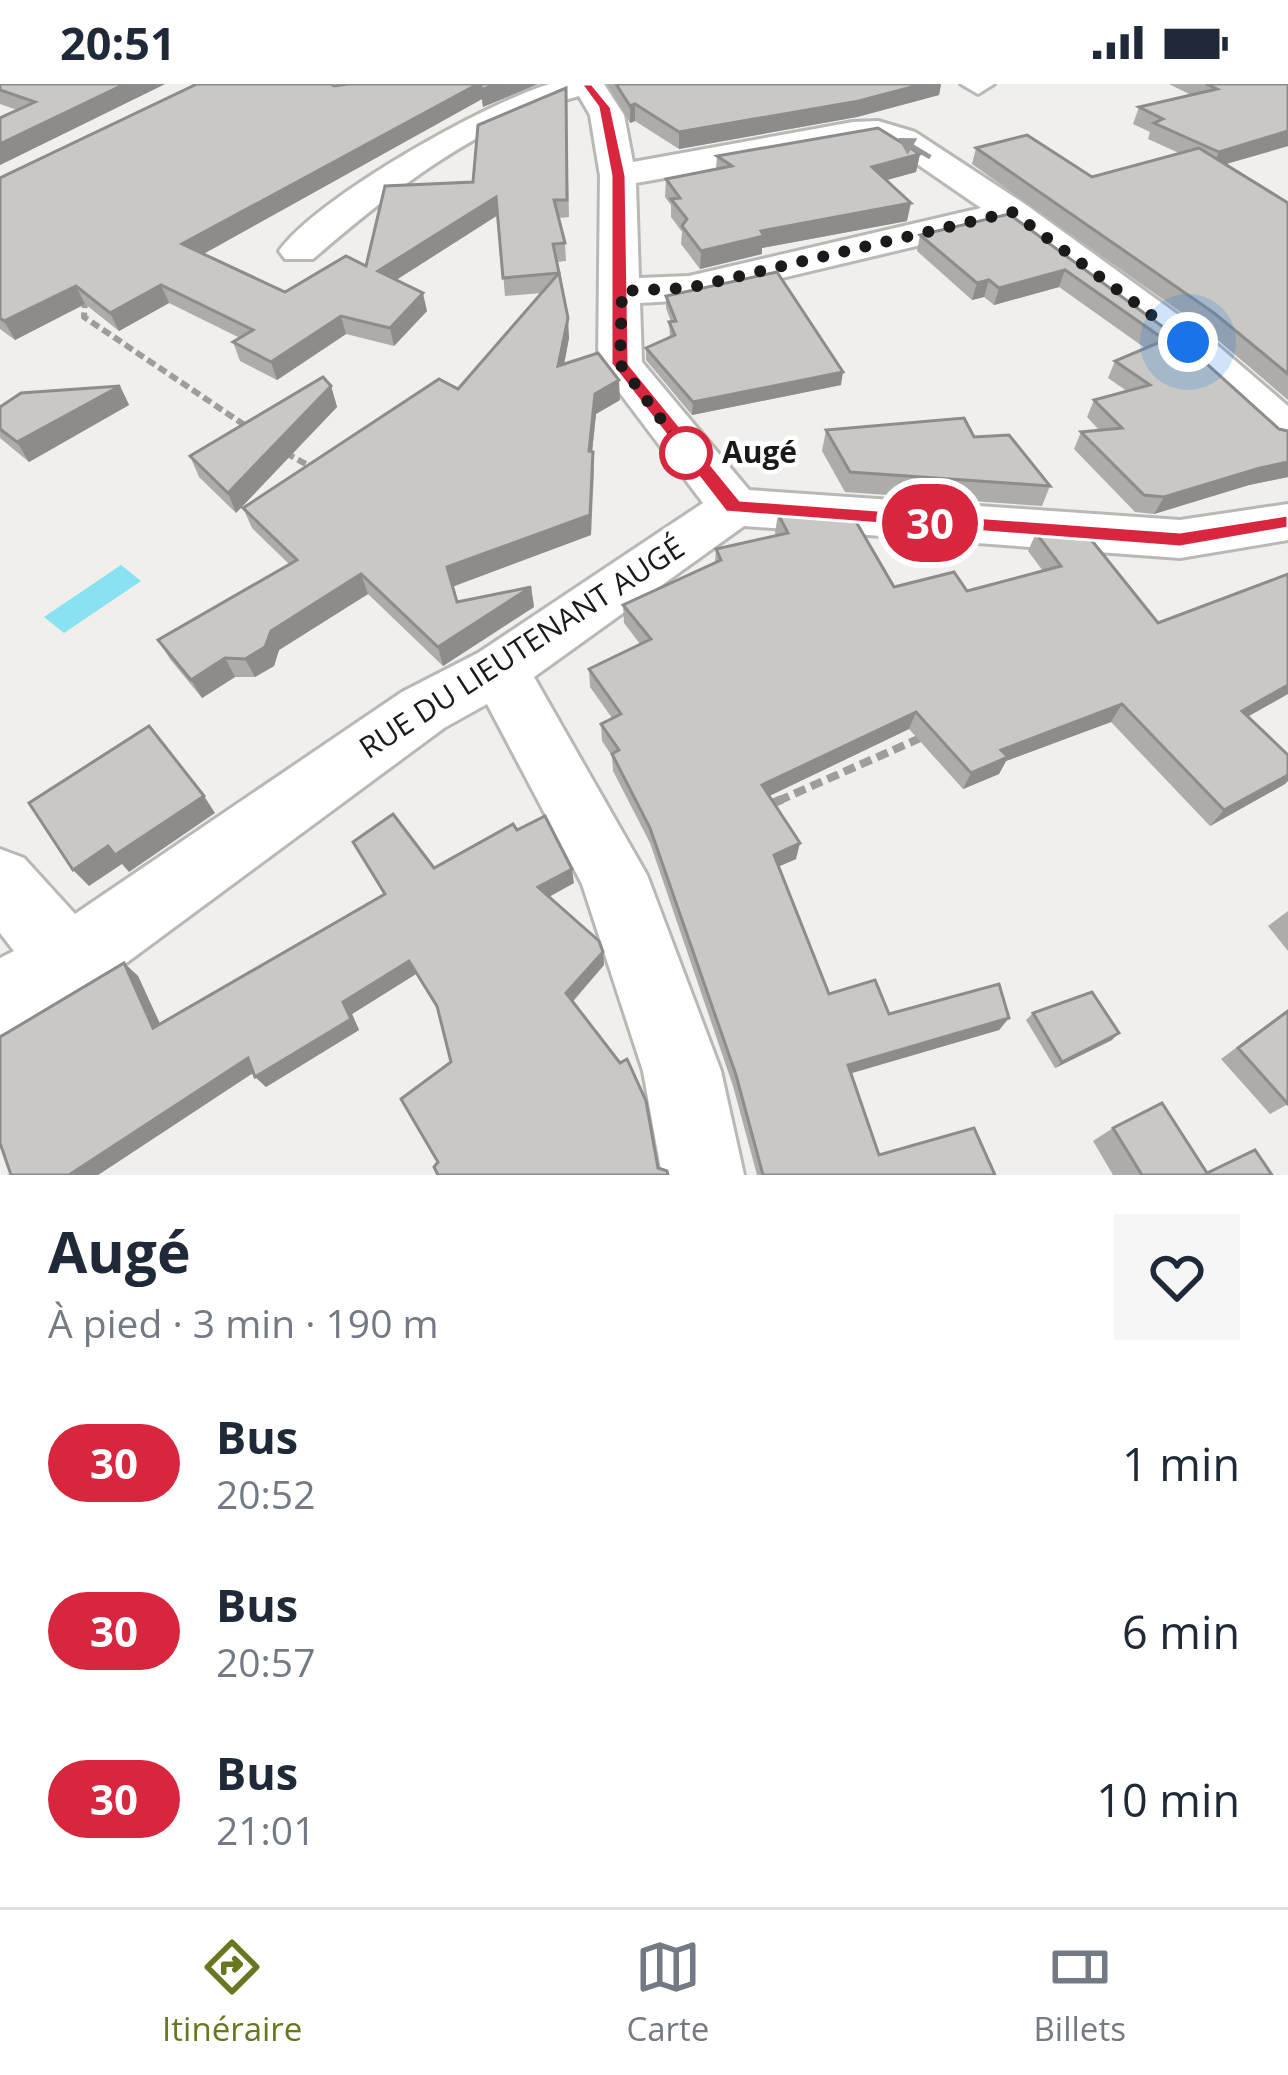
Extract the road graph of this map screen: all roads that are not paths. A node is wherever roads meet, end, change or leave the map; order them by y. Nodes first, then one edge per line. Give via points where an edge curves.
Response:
1 (588, 84) edge
2 (618, 176) junction
3 (1012, 212) junction
4 (299, 251) dead end
5 (622, 291) junction
6 (1288, 432) edge
7 (734, 507) junction
8 (1288, 522) edge
9 (499, 670) junction
10 (0, 881) edge
11 (69, 961) junction
12 (0, 998) edge
13 (703, 1175) edge

1 - 2 street via 604,107
1 - 4 street via 510,112 352,203
3 -> 2 street via 878,131
2 - 5 street
3 - 5 street via 689,288
3 - 6 street via 1188,342
5 - 7 street via 620,364
7 - 8 street via 1110,546
7 - 9 street, RUE DU LIEUTENANT AUGÉ
9 - 11 street, RUE DU LIEUTENANT AUGÉ via 423,710
9 - 13 street via 613,875 682,1071
10 - 11 street
11 - 12 street, RUE DU LIEUTENANT AUGÉ

